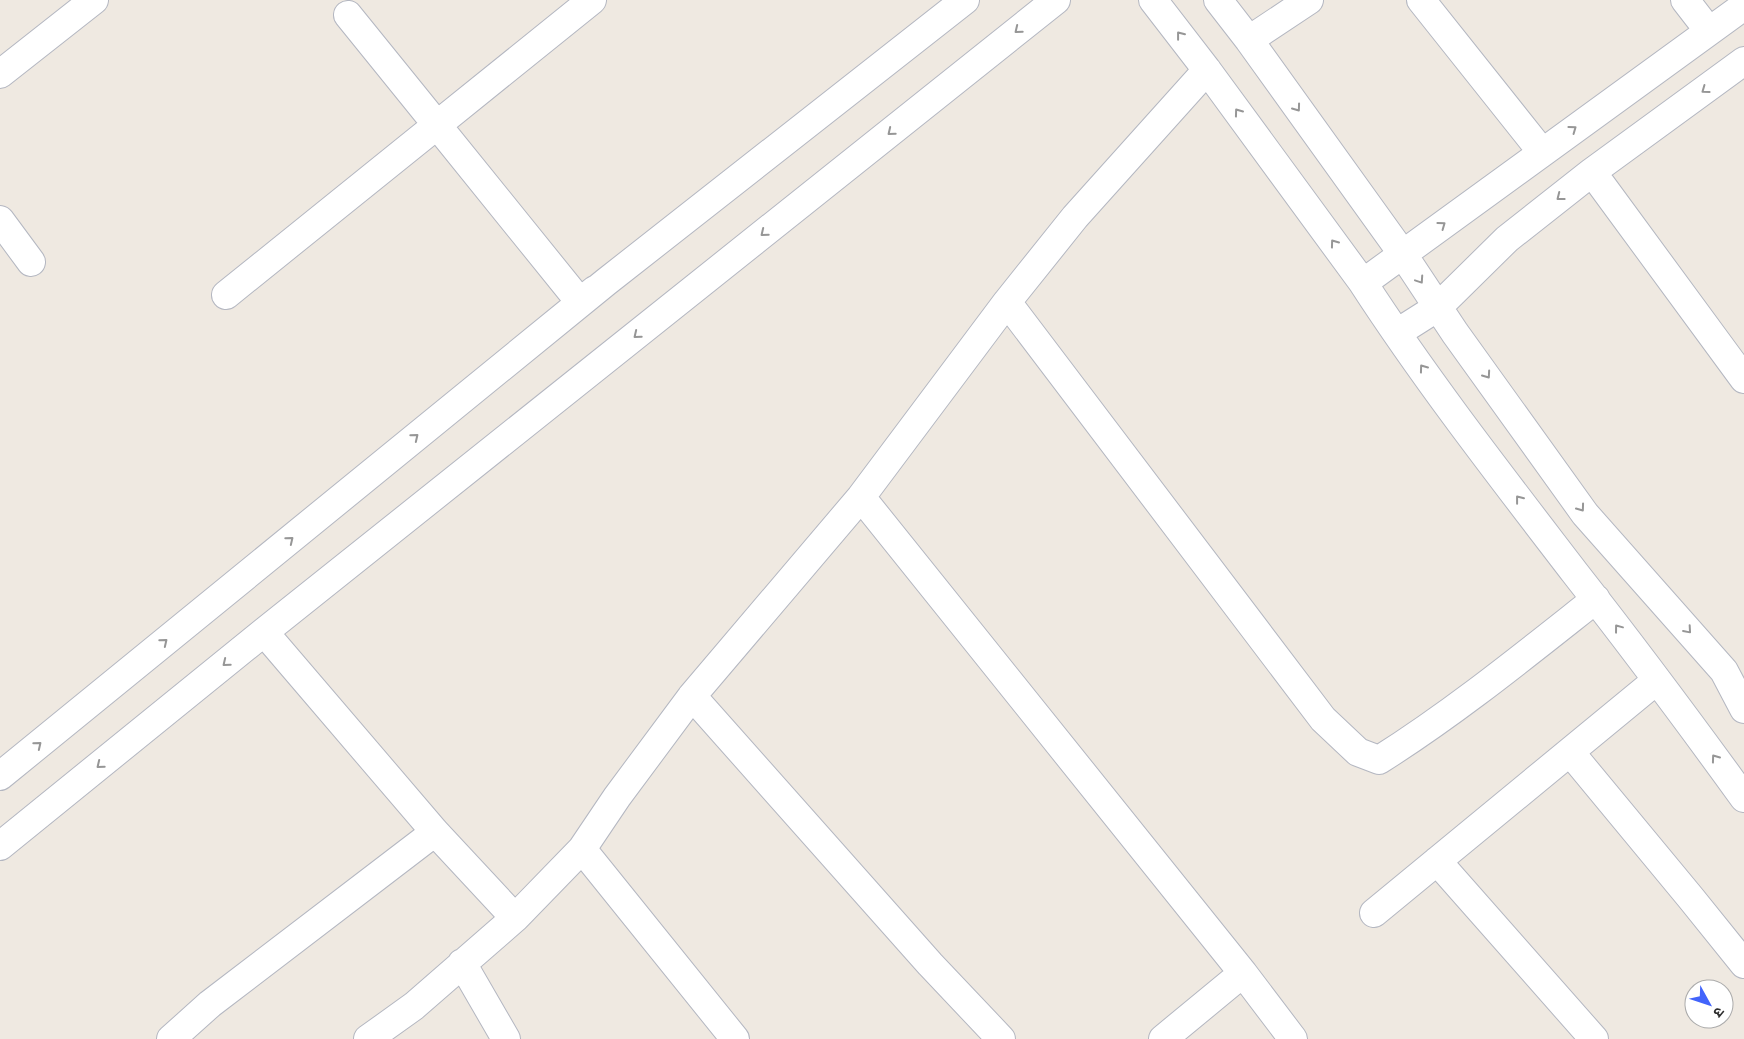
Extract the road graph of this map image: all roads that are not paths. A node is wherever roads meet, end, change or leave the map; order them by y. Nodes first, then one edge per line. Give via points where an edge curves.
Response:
1 (94, 0) edge
2 (592, 0) edge
3 (965, 0) edge
4 (1056, 0) edge
5 (1153, 0) edge
6 (1218, 0) edge
7 (1309, 0) edge
8 (1422, 0) edge
9 (1685, 0) edge
10 (1744, 6) edge
11 (61, 10) edge
12 (348, 15) dead end
13 (1709, 31) junction
14 (1249, 40) junction
15 (1742, 66) edge
16 (1206, 70) junction
17 (0, 74) edge
18 (437, 125) junction
19 (1542, 152) junction
20 (1592, 172) junction
21 (0, 220) edge
22 (1402, 253) junction
23 (31, 262) dead end
24 (606, 282) junction
25 (1363, 283) junction
26 (226, 295) dead end
27 (1007, 302) junction
28 (1438, 307) junction
29 (1396, 333) junction
30 (1744, 379) edge
31 (861, 497) junction
32 (1596, 599) junction
33 (264, 632) junction
34 (1734, 665) edge
35 (1658, 680) junction
36 (692, 696) junction
37 (1744, 709) edge
38 (1570, 752) junction
39 (0, 776) edge
40 (1744, 798) edge
41 (435, 832) junction
42 (0, 846) edge
43 (582, 849) junction
44 (1437, 861) junction
45 (1374, 912) dead end
46 (515, 918) junction
47 (462, 962) junction
48 (1744, 964) edge
49 (1243, 973) junction
50 (170, 1039) edge
51 (368, 1039) edge
52 (506, 1039) edge
53 (735, 1039) edge
54 (1001, 1039) edge
55 (1163, 1039) edge
56 (1293, 1039) edge
57 (1594, 1039) edge

1 - 11 street
2 - 18 street
3 - 24 street
4 -> 33 street
16 -> 5 street
6 - 14 street
7 - 14 street
8 - 19 street
9 - 13 street
10 - 13 street
11 - 17 street
12 - 18 street
19 -> 13 street
14 -> 22 street
15 -> 20 street
25 -> 16 street
16 - 27 street via 1075,217
18 - 24 street via 580,302
18 - 26 street
22 -> 19 street
20 -> 28 street via 1507,239
20 - 30 street
21 - 23 street
22 - 25 street
22 -> 28 street
39 -> 24 street
25 - 29 street
27 - 31 street
27 - 32 street via 1322,719 1358,752 1379,760 1412,739
28 - 29 street
28 -> 34 street via 1585,514
32 -> 29 street
31 - 36 street
31 - 49 street
35 -> 32 street
33 - 41 street
33 -> 42 street
34 - 37 street
35 - 38 street
40 -> 35 street
36 - 43 street
36 - 54 street via 930,964
38 - 44 street
38 - 48 street
41 - 46 street
41 - 50 street via 210,1004
43 - 46 street
43 - 53 street
44 - 45 street
44 - 57 street
46 - 47 street
47 - 51 street via 414,1006
47 - 52 street
49 - 55 street
49 - 56 street

